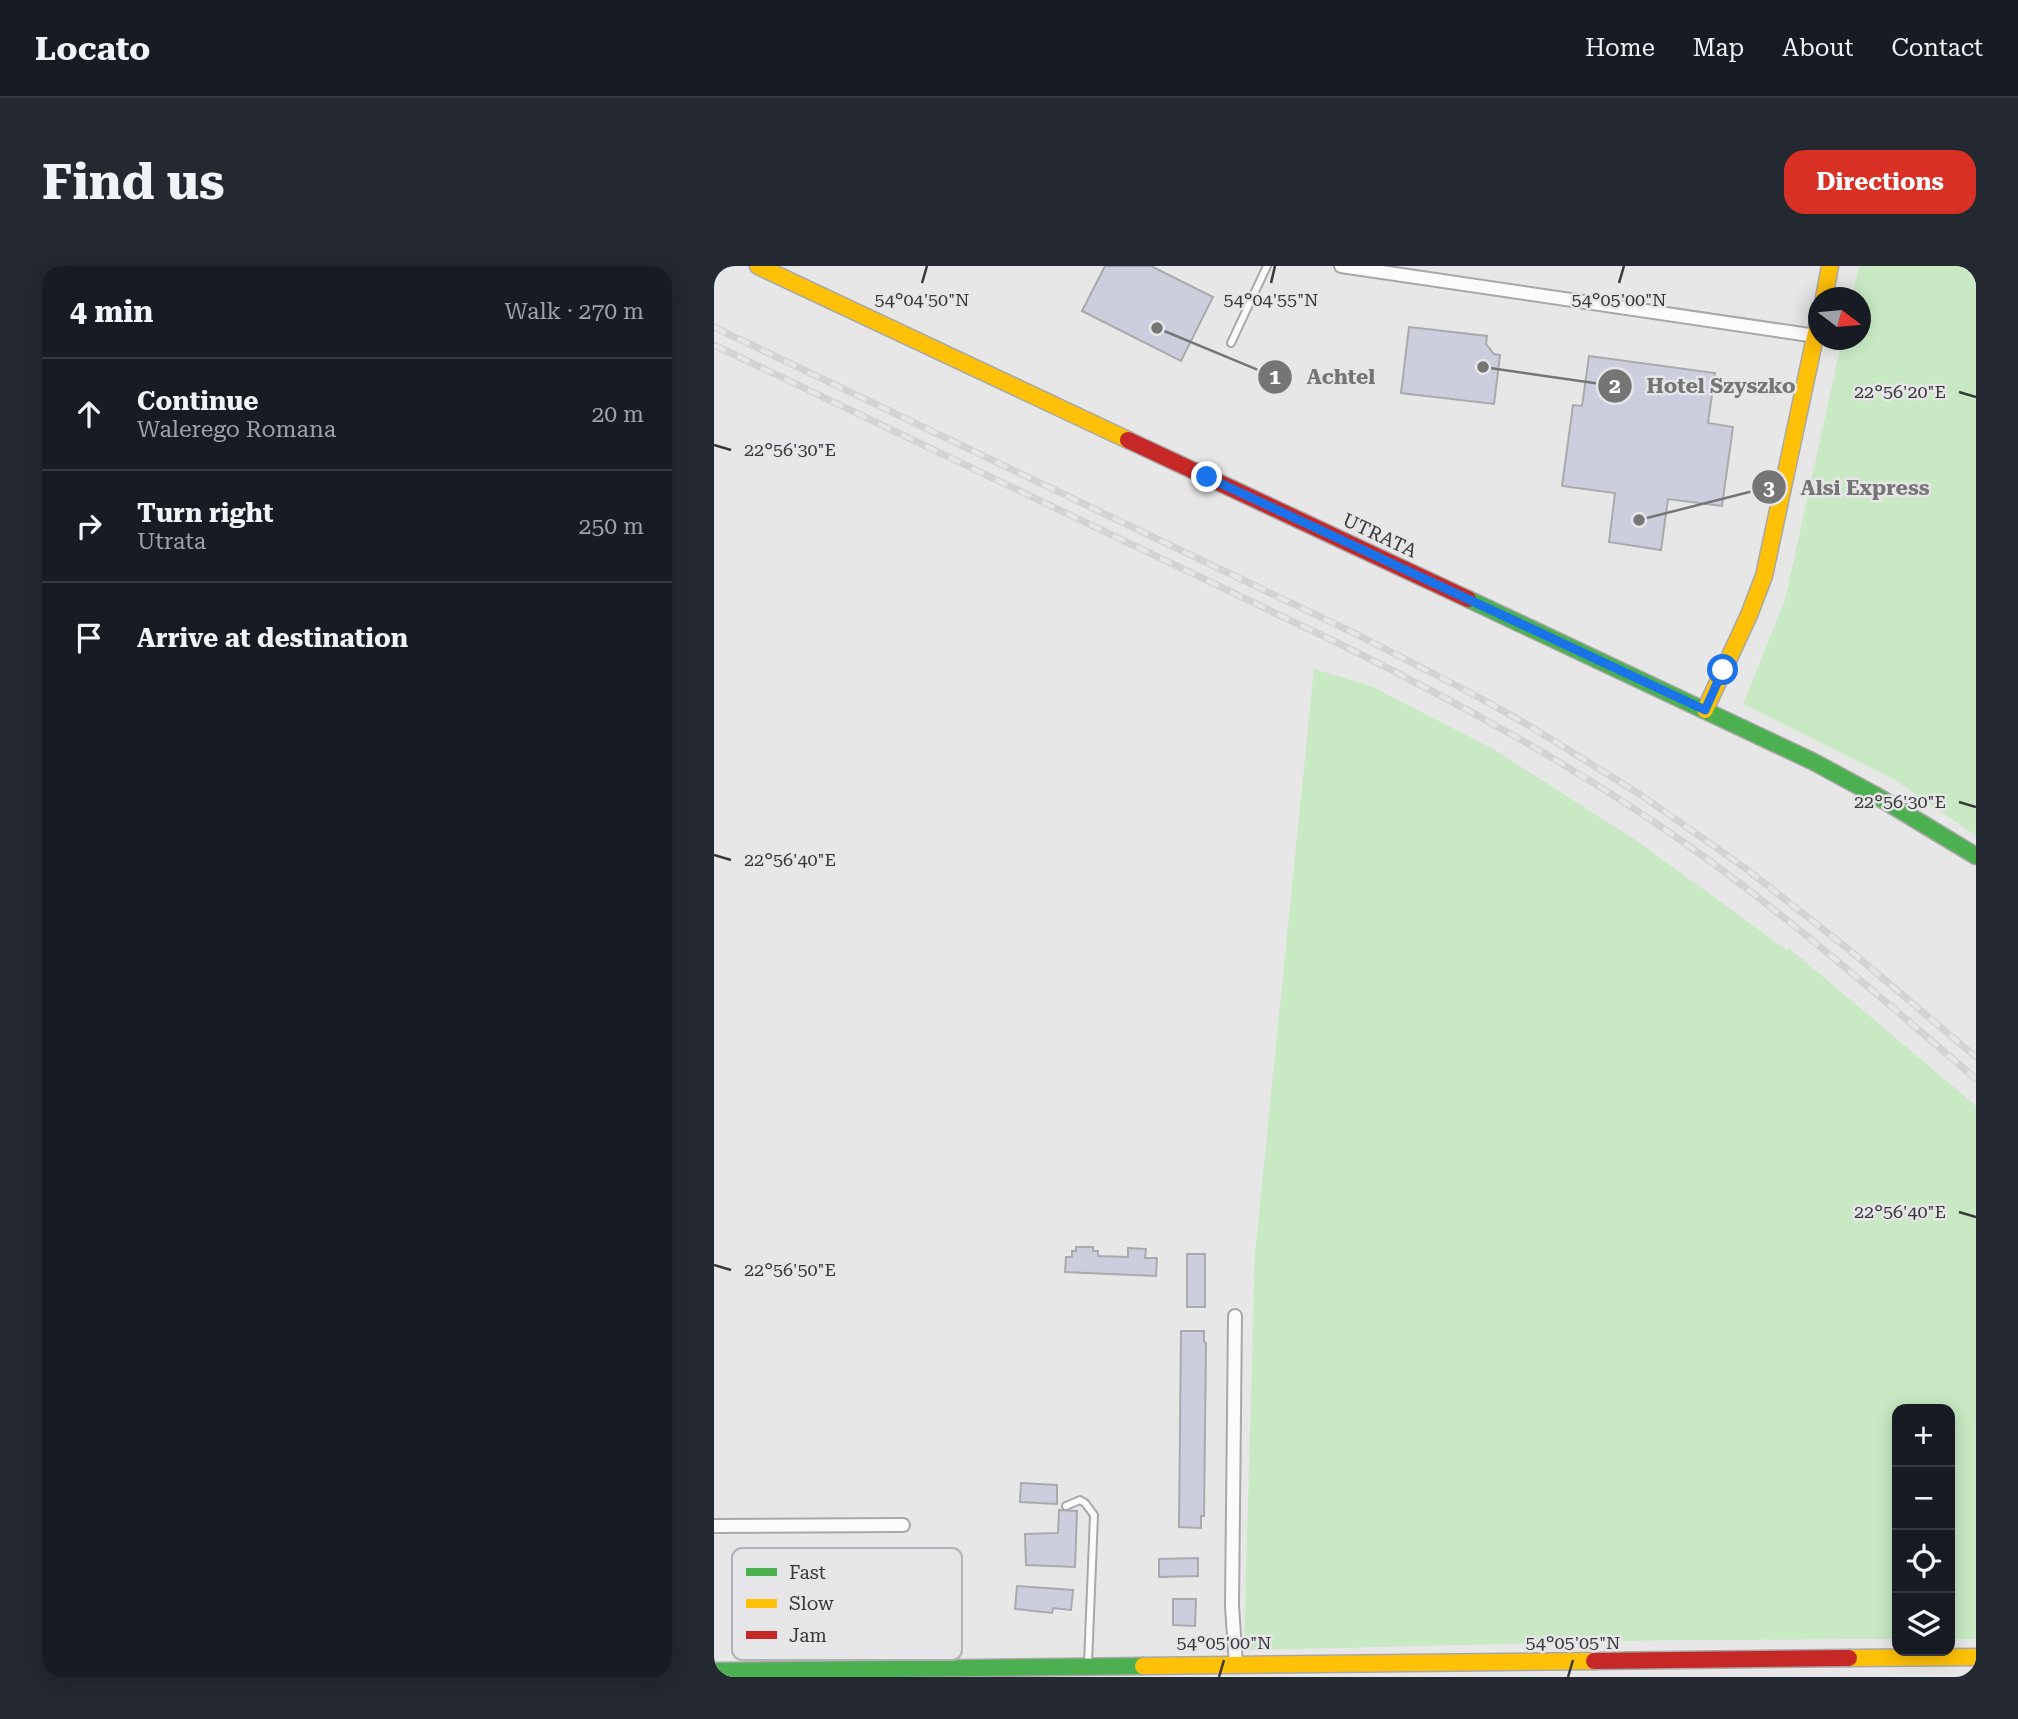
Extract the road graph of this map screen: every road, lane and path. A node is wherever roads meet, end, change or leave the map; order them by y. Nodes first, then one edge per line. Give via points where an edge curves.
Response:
1 (758, 266) edge
2 (1267, 266) edge
3 (1341, 266) edge
4 (1830, 266) edge
5 (1826, 287) edge
6 (1808, 329) edge
7 (1231, 343) dead end
8 (1813, 350) edge
9 (1705, 710) junction
10 (1976, 856) edge
11 (1235, 1316) dead end
12 (1066, 1506) dead end
13 (902, 1525) dead end
14 (714, 1526) edge
15 (1976, 1657) edge
16 (1236, 1665) junction
17 (1088, 1666) junction
18 (714, 1671) edge

1 - 9 street, UTRATA
2 - 7 lane
3 - 6 street
4 - 5 street
8 - 9 street via 1763,576
9 - 10 street, UTRATA via 1856,784
11 - 16 street via 1232,1606
12 - 17 lane via 1080,1500 1094,1515
13 - 14 street
15 - 16 street
16 - 17 street
17 - 18 street

